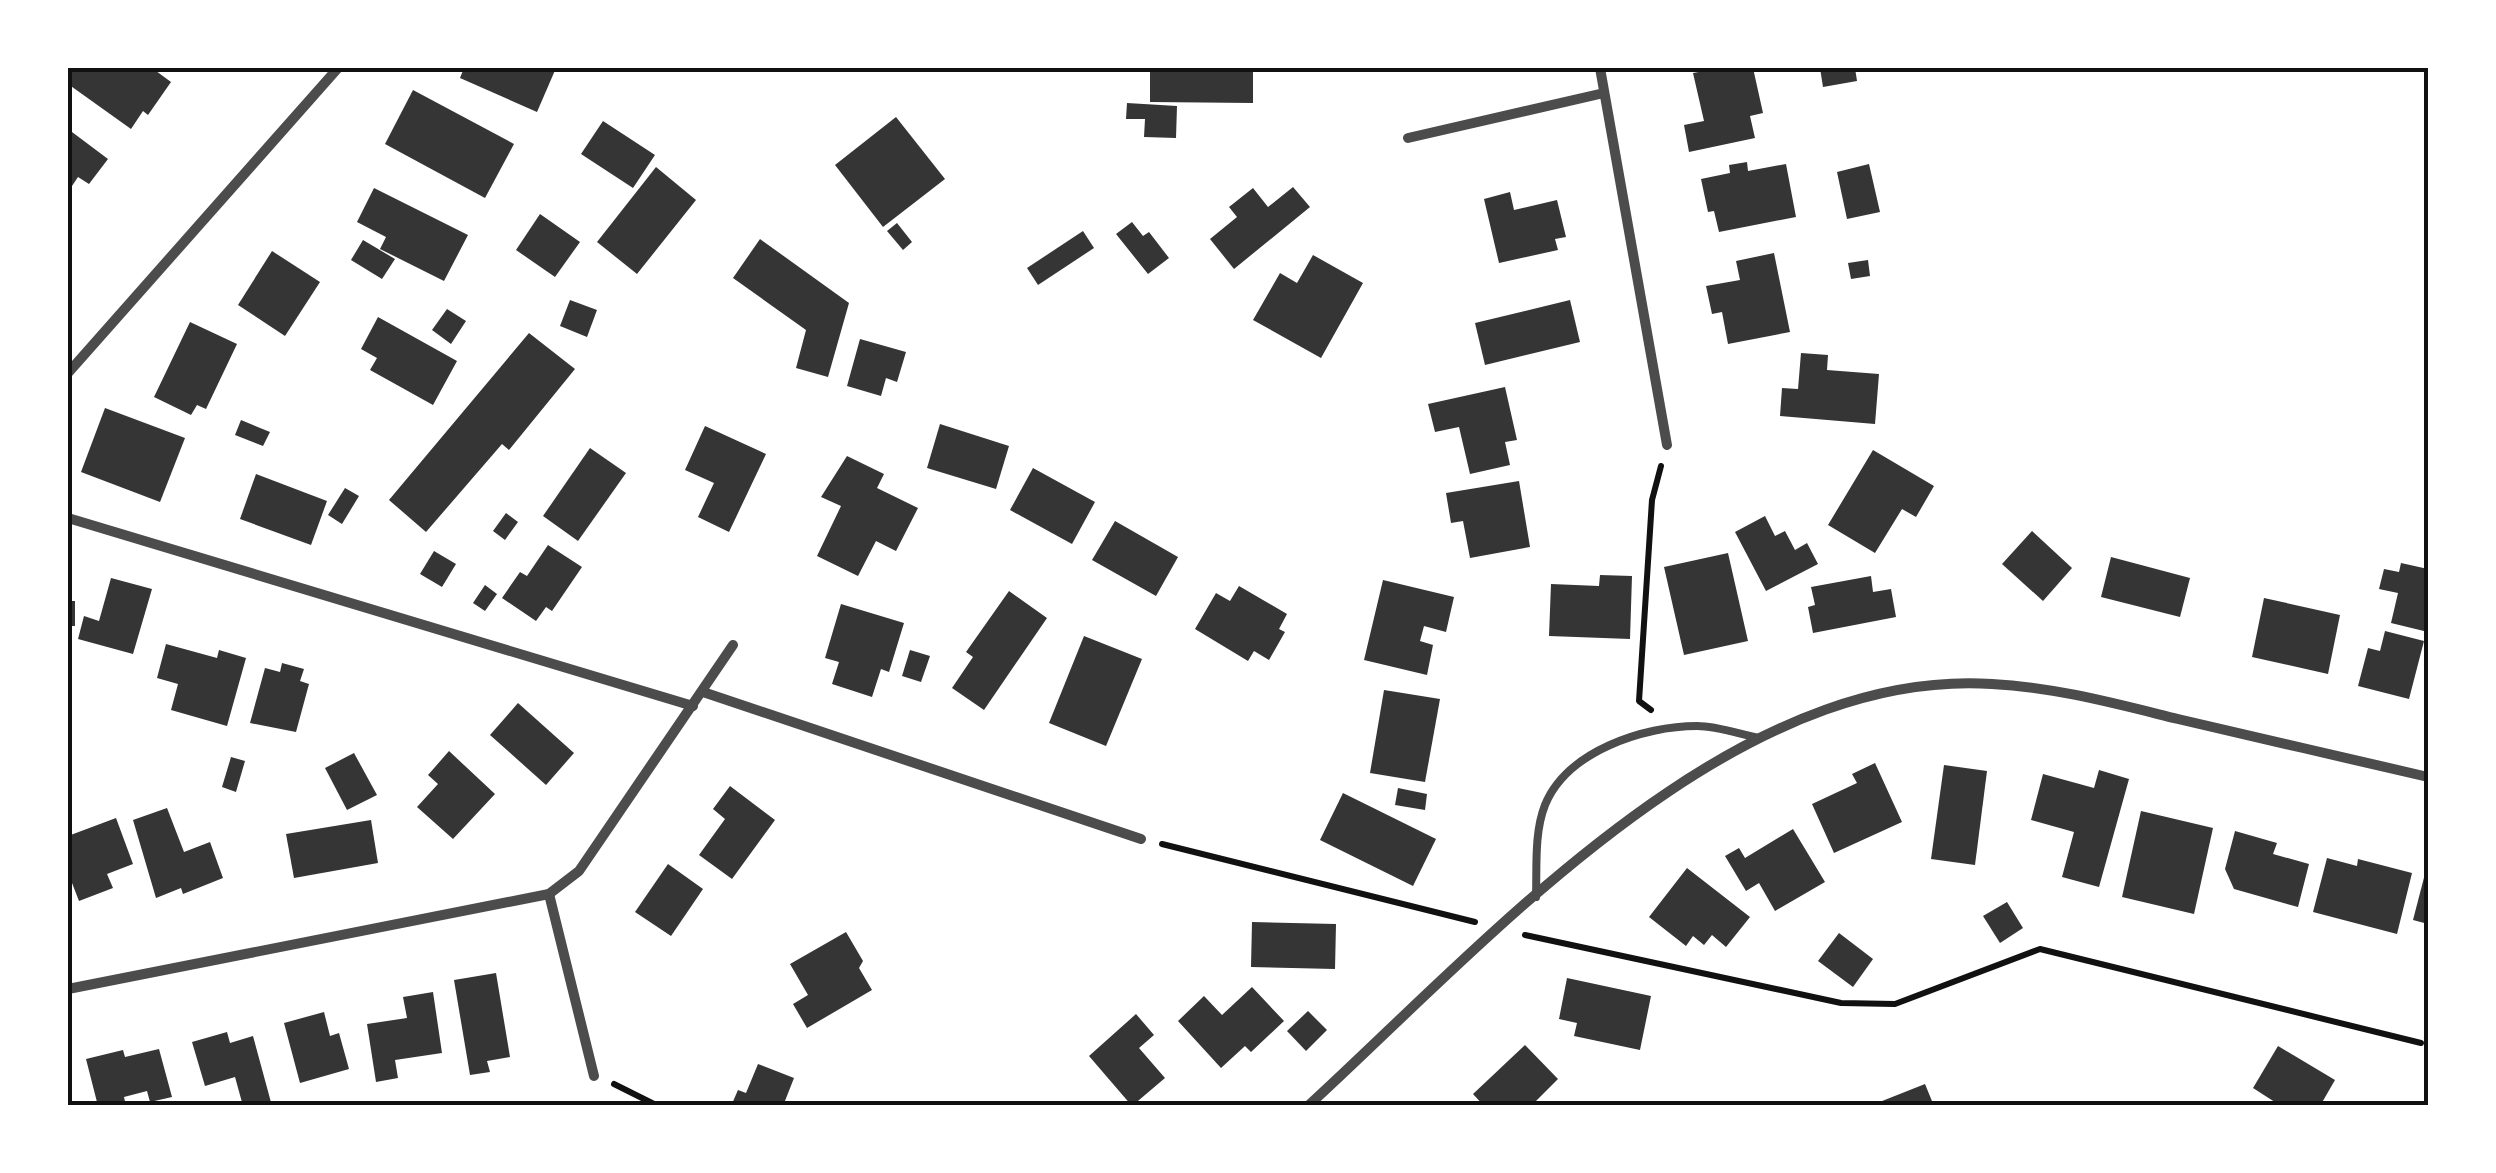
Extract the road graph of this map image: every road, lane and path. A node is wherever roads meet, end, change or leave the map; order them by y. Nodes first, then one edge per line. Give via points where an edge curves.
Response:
1 (338, 68) edge
2 (1600, 68) edge
3 (1604, 94) junction
4 (1408, 138) dead end
5 (68, 373) edge
6 (1667, 445) joint
7 (68, 518) edge
8 (732, 645) dead end
9 (703, 692) junction
10 (693, 706) junction
11 (1658, 730) junction
12 (1759, 738) junction
13 (2428, 777) edge
14 (1141, 838) joint
15 (549, 894) junction
16 (1536, 897) junction
17 (1499, 929) junction
18 (68, 988) edge
19 (2421, 1044) dead end
20 (594, 1076) joint
21 (658, 1106) edge
22 (1308, 1106) edge

1 - 5 street
2 - 3 street
3 - 4 street
3 - 6 street
6 - 11 path via 1652,500 1638,701 1651,711
7 - 10 street
8 - 9 street
9 - 10 street
9 - 14 street
10 - 15 street via 579,871
11 - 12 lane via 1700,726
11 - 16 lane via 1602,750 1558,782 1539,826
12 - 13 street via 1911,688 1993,684 2105,702
12 - 16 street via 1663,792
14 - 17 path
15 - 18 street
15 - 20 street
16 - 17 street
17 - 19 path via 1841,1003 1895,1004 2040,949
17 - 22 street
20 - 21 path

